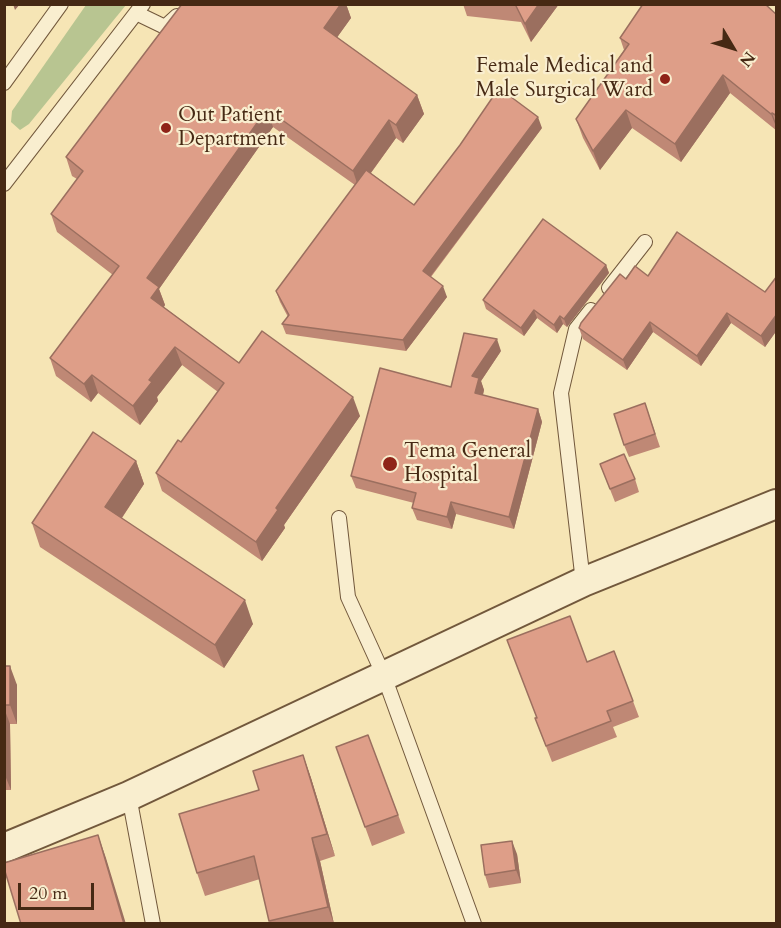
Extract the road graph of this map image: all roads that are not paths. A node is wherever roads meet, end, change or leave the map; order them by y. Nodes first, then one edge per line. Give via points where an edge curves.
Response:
1 (61, 4) edge
2 (188, 5) edge
3 (139, 9) edge
4 (4, 82) edge
5 (4, 184) edge
6 (645, 243) dead end
7 (777, 504) edge
8 (339, 518) dead end
9 (584, 582) junction
10 (384, 676) junction
11 (129, 795) junction
12 (4, 848) edge
13 (153, 924) edge
14 (474, 924) edge

1 - 4 lane
2 - 3 lane via 165,27
3 - 5 lane
6 - 9 lane via 576,329 561,393
7 - 9 street
8 - 10 lane via 348,597
9 - 10 street
10 - 11 street
10 - 14 lane
11 - 12 street
11 - 13 lane

